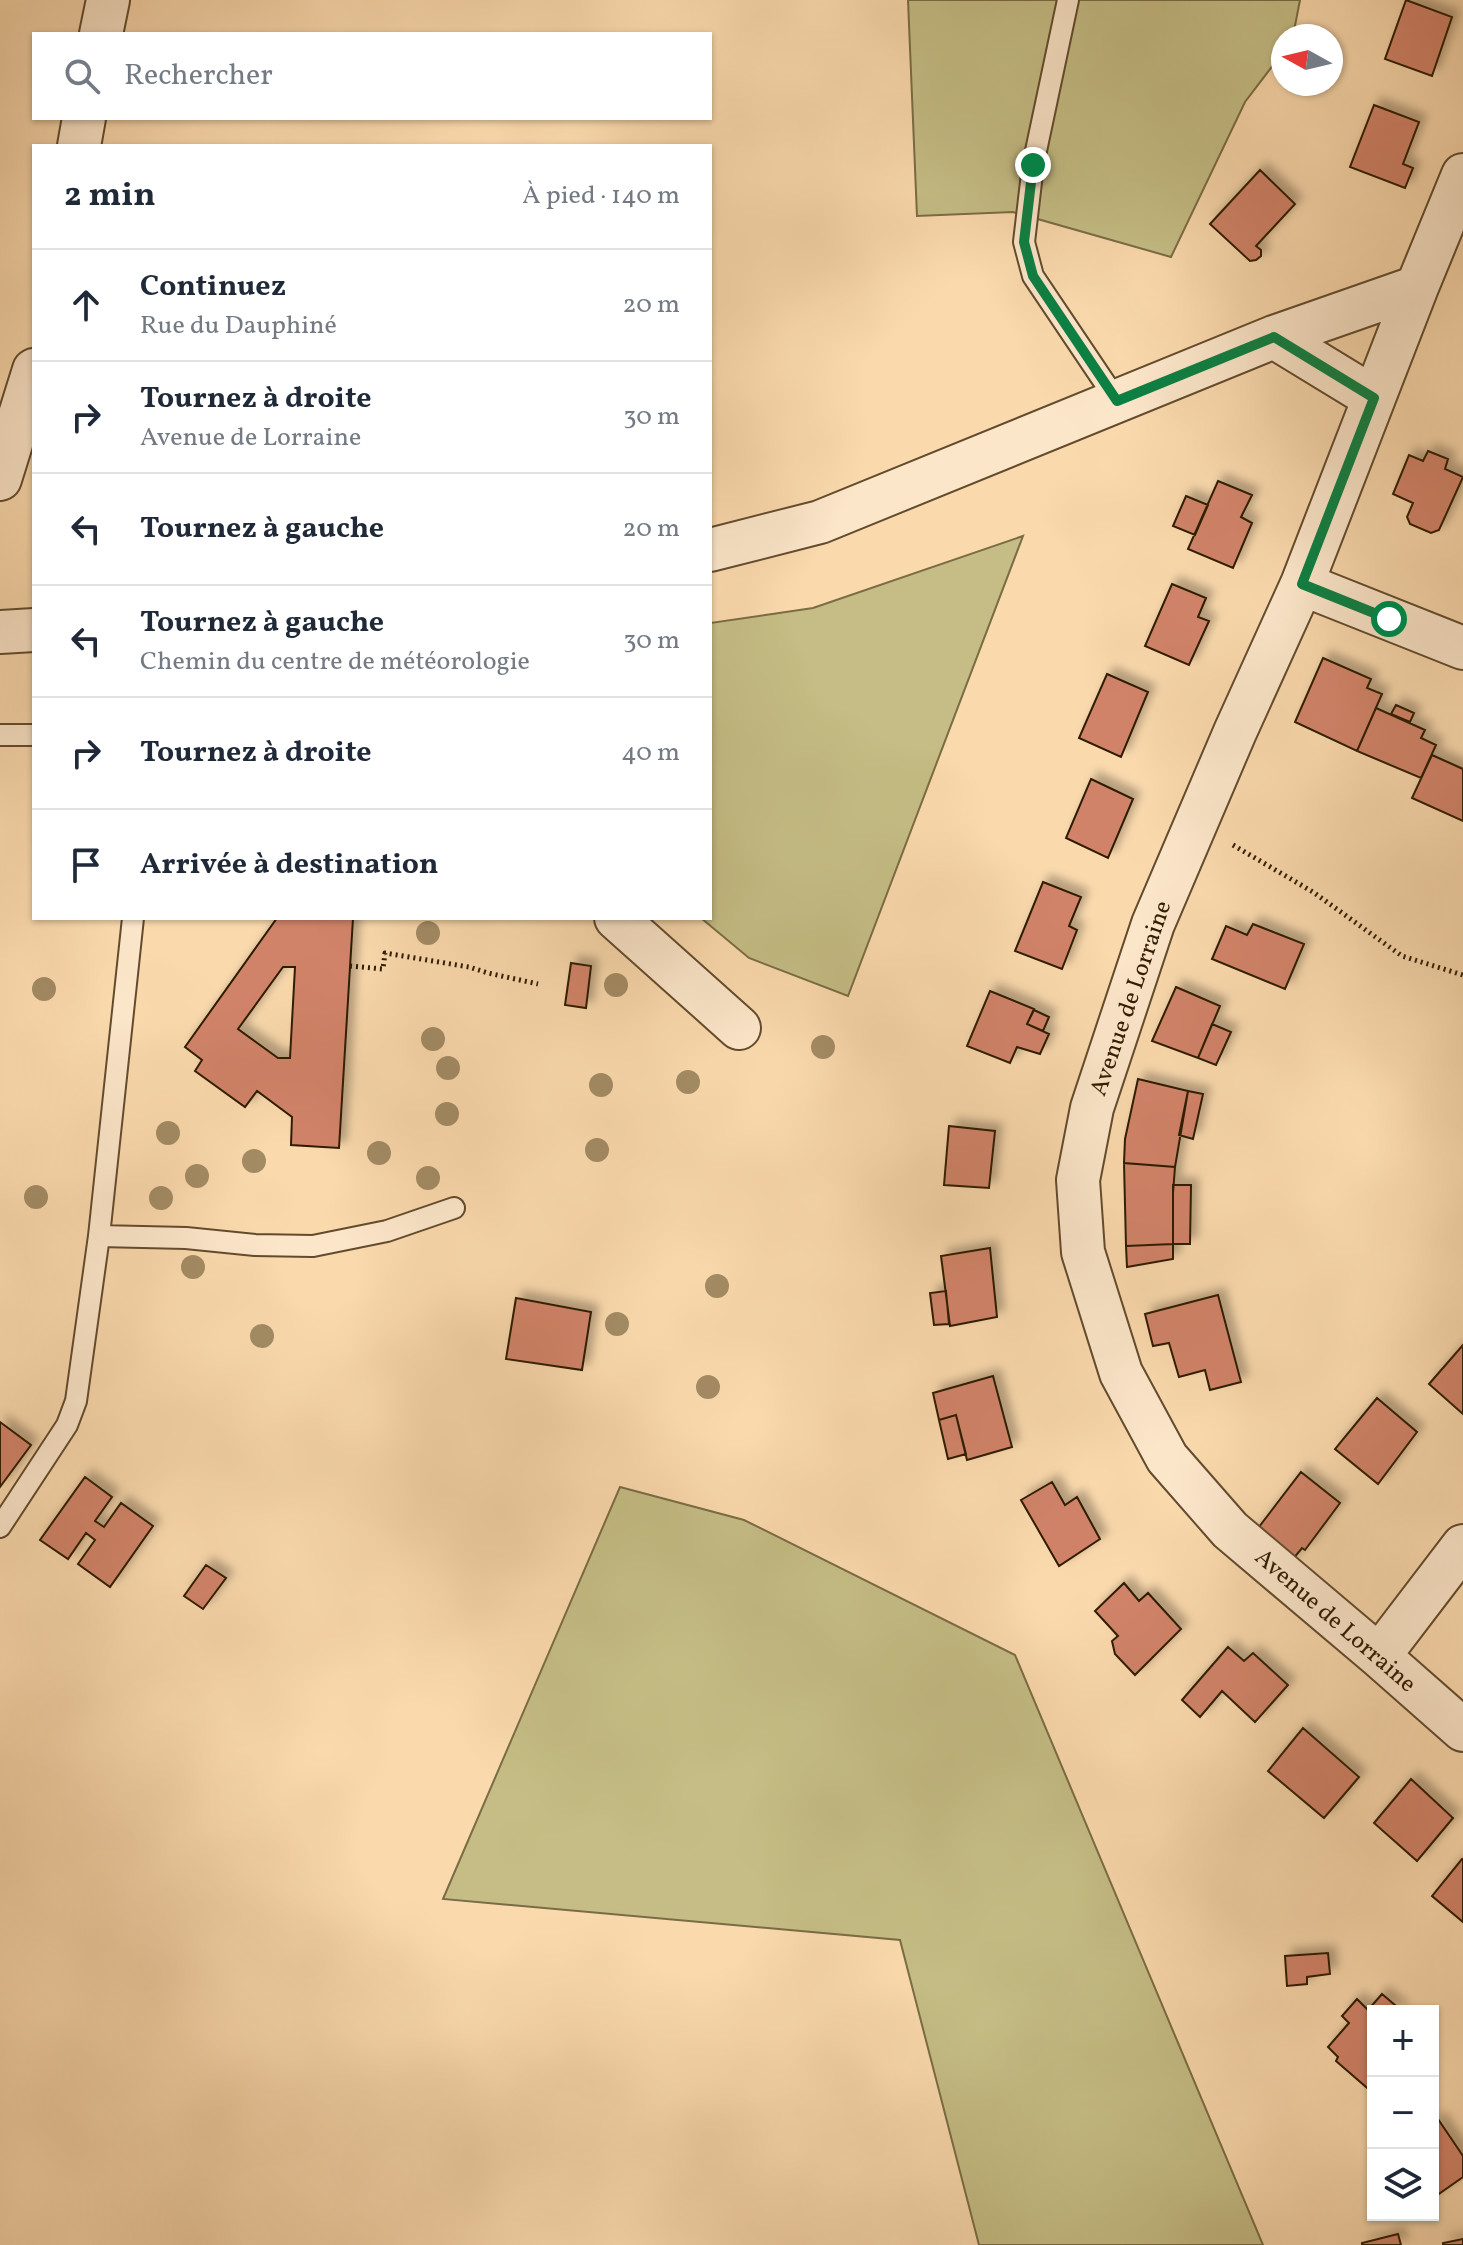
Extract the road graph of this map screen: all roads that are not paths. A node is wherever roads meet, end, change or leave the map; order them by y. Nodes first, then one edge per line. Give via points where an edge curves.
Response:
1 (108, 0) edge
2 (1068, 0) edge
3 (101, 32) edge
4 (84, 120) edge
5 (79, 144) edge
6 (1463, 175) edge
7 (1417, 287) junction
8 (1274, 337) junction
9 (32, 376) edge
10 (1374, 398) junction
11 (1117, 401) junction
12 (0, 479) edge
13 (712, 549) edge
14 (1302, 584) junction
15 (32, 630) edge
16 (0, 632) edge
17 (1463, 648) edge
18 (0, 735) edge
19 (32, 735) edge
20 (133, 920) edge
21 (618, 920) edge
22 (739, 1028) dead end
23 (454, 1208) dead end
24 (99, 1236) junction
25 (0, 1527) edge
26 (1463, 1546) edge
27 (1379, 1656) junction
28 (1463, 1730) edge

1 - 3 street
2 - 11 lane via 1033,165 1024,242 1033,276
4 - 5 street
6 - 7 street, Avenue de Lorraine
7 - 8 street
7 - 10 street, Avenue de Lorraine
8 - 10 street
8 - 11 street
9 - 12 street
10 - 14 street, Avenue de Lorraine
11 - 13 street via 820,522
14 - 17 street
14 - 27 street, Avenue de Lorraine via 1153,924 1092,1108 1078,1180 1083,1252 1121,1373 1167,1458 1230,1530
15 - 16 street
18 - 19 lane
20 - 24 lane
21 - 22 street
23 - 24 lane via 387,1231 313,1246
24 - 25 lane via 76,1401 67,1425
26 - 27 street
27 - 28 street, Avenue de Lorraine

